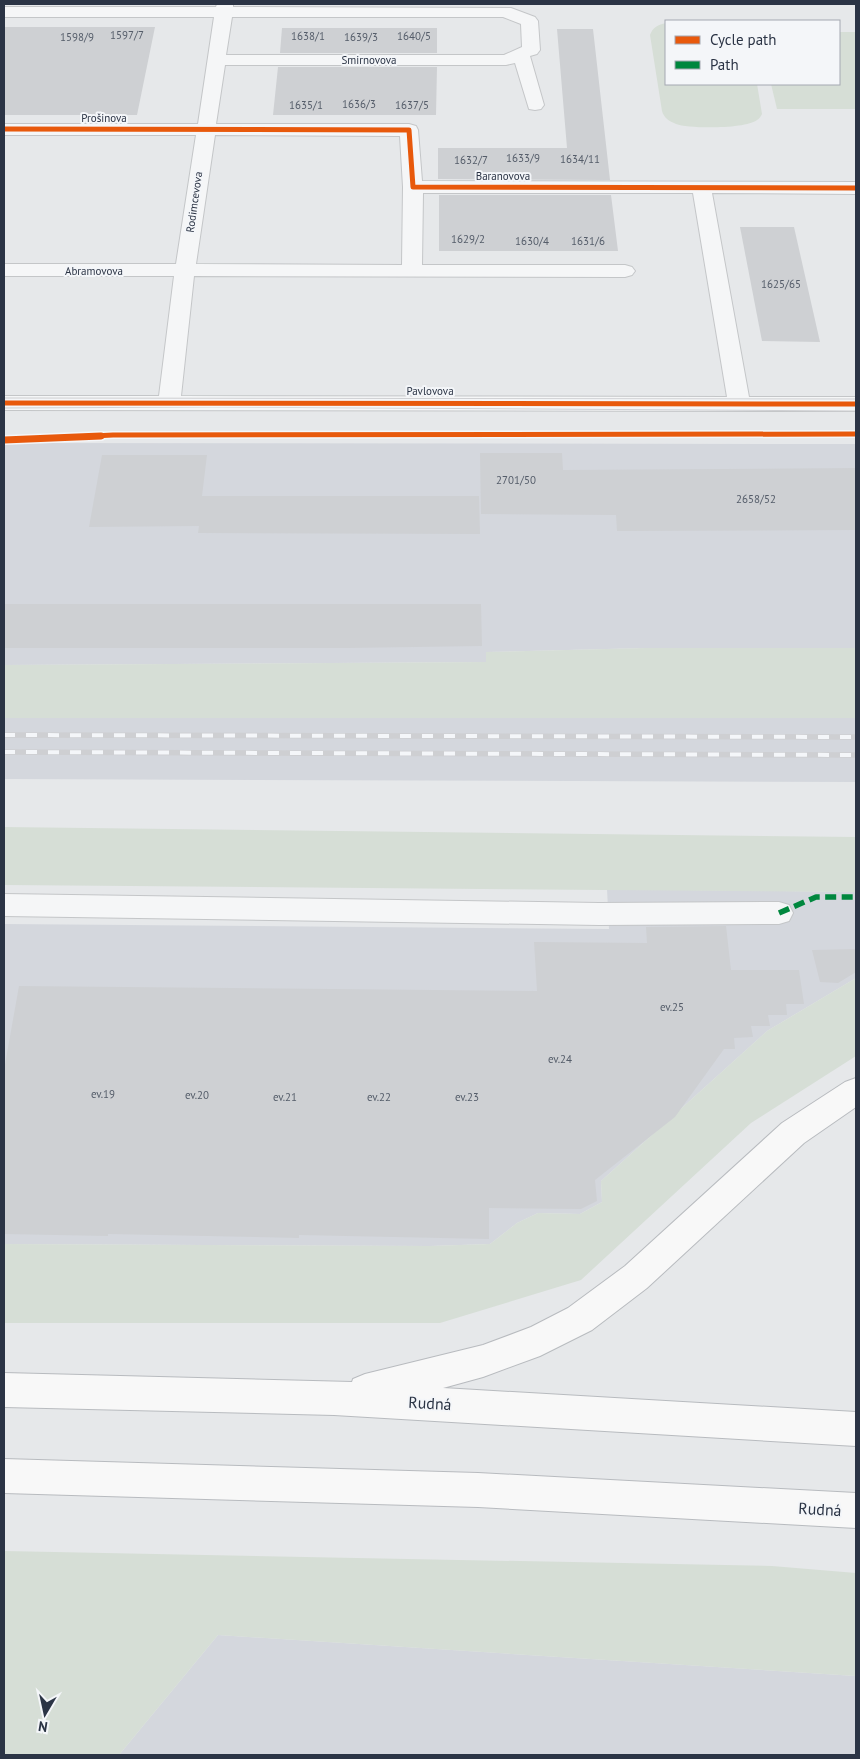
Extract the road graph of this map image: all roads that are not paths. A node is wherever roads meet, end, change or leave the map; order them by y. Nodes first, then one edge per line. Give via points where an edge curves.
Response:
1 (224, 7) edge
2 (35, 8) edge
3 (410, 8) edge
4 (4, 12) edge
5 (521, 54) junction
6 (216, 60) junction
7 (536, 105) dead end
8 (4, 129) edge
9 (204, 130) junction
10 (412, 187) junction
11 (701, 187) junction
12 (856, 188) edge
13 (4, 270) edge
14 (185, 271) junction
15 (412, 271) junction
16 (625, 271) dead end
17 (169, 402) junction
18 (4, 403) edge
19 (739, 404) junction
20 (856, 404) edge
21 (4, 905) edge
22 (779, 914) dead end
23 (856, 1092) edge
24 (4, 1390) edge
25 (334, 1398) junction
26 (856, 1429) edge
27 (4, 1476) edge
28 (856, 1511) edge

1 - 2 street
1 - 3 street
1 - 6 street, Rodimcevova
2 - 4 street
3 - 5 street via 505,12 529,21 531,50
5 - 6 street, Smirnovova via 506,60
5 - 7 street
6 - 9 street, Rodimcevova
8 - 9 street, Prošinova
9 - 10 street via 409,130
9 - 14 street, Rodimcevova
10 - 11 street, Baranovova
10 - 15 street
11 - 12 street, Baranovova
11 - 19 street
13 - 14 street, Abramovova
14 - 15 street
14 - 17 street, Rodimcevova
15 - 16 street
17 - 18 street, Pavlovova
17 - 19 street, Pavlovova
19 - 20 street, Pavlovova
21 - 22 street
23 - 25 highway via 794,1133 636,1277 580,1319 540,1340 483,1361
24 - 25 highway, Rudná
25 - 26 highway, Rudná
27 - 28 highway, Rudná via 478,1490

